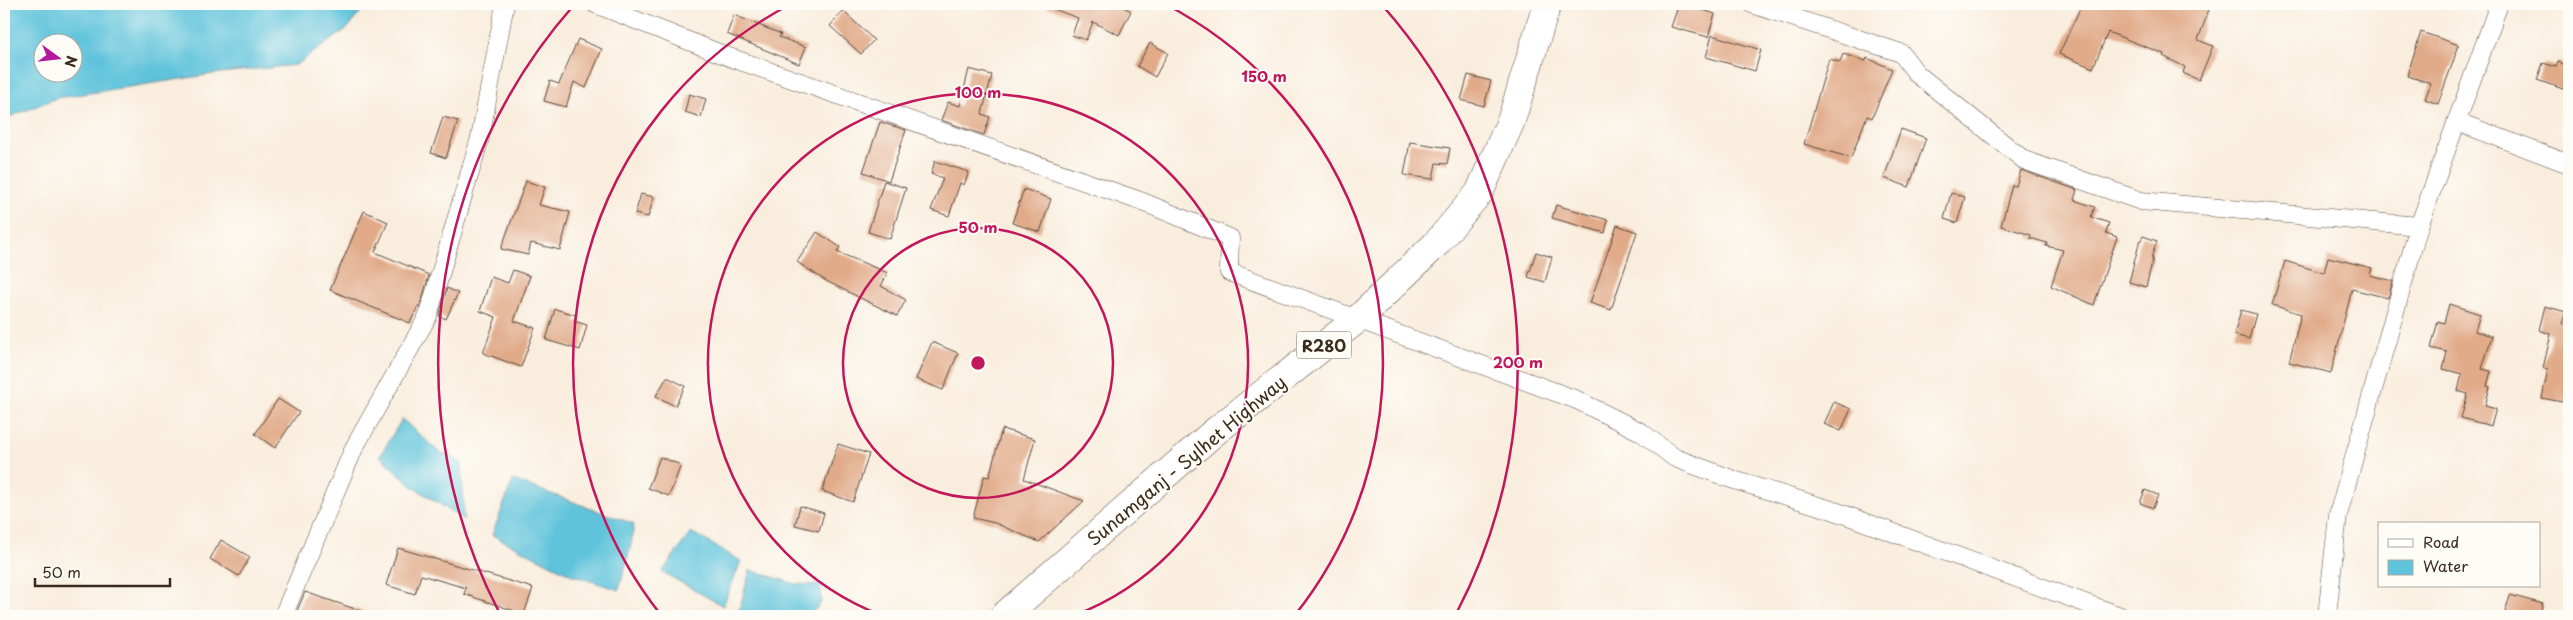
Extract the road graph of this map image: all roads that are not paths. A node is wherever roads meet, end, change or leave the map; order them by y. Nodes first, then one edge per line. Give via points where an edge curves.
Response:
1 (505, 4) edge
2 (595, 4) edge
3 (1547, 4) edge
4 (1752, 4) edge
5 (2499, 4) edge
6 (2458, 122) junction
7 (2569, 164) edge
8 (2419, 226) junction
9 (1359, 318) junction
10 (282, 616) edge
11 (1004, 616) edge
12 (2120, 616) edge
13 (2327, 616) edge

1 - 10 street via 480,138 428,316 354,448 289,607
2 - 9 street via 729,57 1134,198 1222,234 1230,238 1229,272
3 - 9 main road, Sunamganj - Sylhet Highway / R280 via 1511,121 1479,193 1436,244
4 - 8 street via 1901,53 1917,74 2024,160 2141,201
5 - 6 street
6 - 7 street
6 - 8 street
8 - 13 street via 2338,516
9 - 11 main road, Sunamganj - Sylhet Highway / R280 via 1212,434
9 - 12 street via 1577,400 1641,432 1675,458 1832,510

